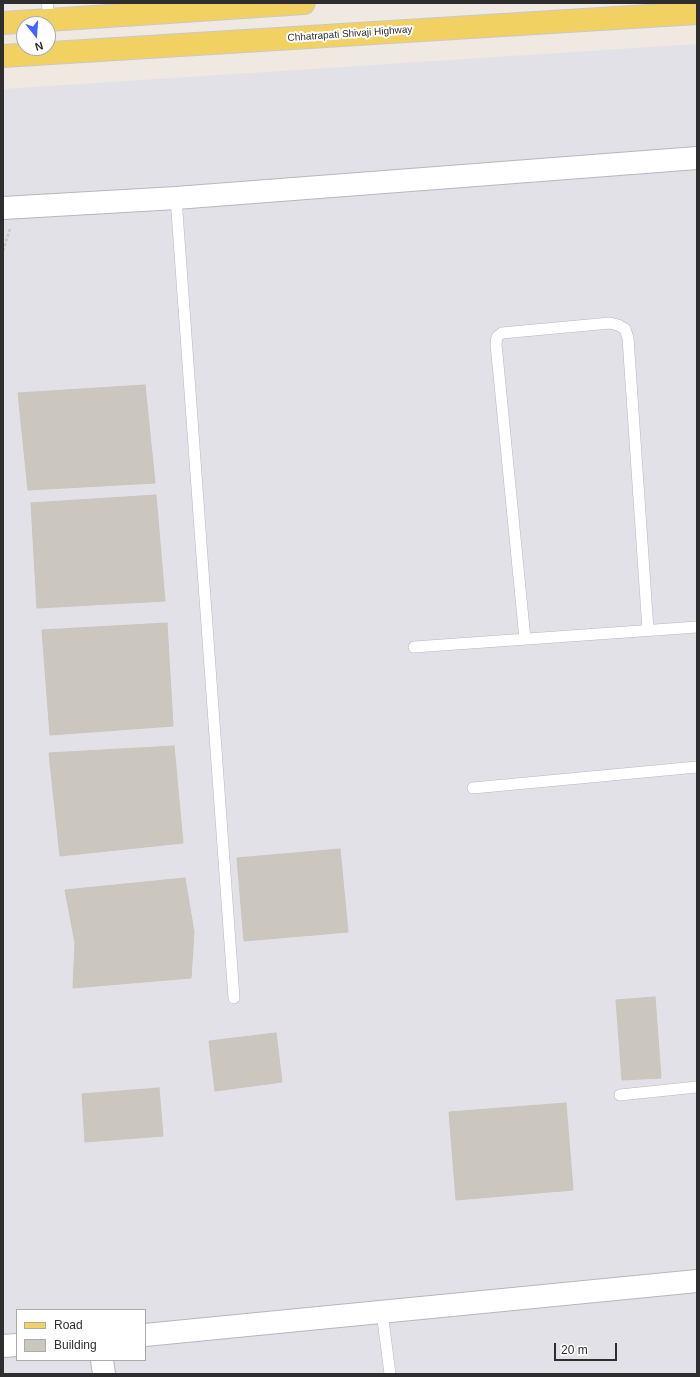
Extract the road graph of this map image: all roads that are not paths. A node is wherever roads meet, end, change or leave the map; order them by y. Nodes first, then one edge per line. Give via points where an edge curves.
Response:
1 (304, 3) edge
2 (48, 11) edge
3 (697, 13) edge
4 (3, 23) edge
5 (3, 56) edge
6 (697, 158) edge
7 (176, 198) junction
8 (3, 208) edge
9 (697, 627) edge
10 (648, 630) junction
11 (525, 639) junction
12 (414, 647) dead end
13 (697, 767) edge
14 (473, 788) dead end
15 (234, 998) dead end
16 (697, 1087) edge
17 (620, 1095) dead end
18 (697, 1281) edge
19 (382, 1312) junction
20 (146, 1335) edge
21 (16, 1345) edge
22 (3, 1346) edge
23 (102, 1361) edge
24 (104, 1374) edge
25 (390, 1374) edge

1 - 2 main road
2 - 4 main road
3 - 5 main road, Chhatrapati Shivaji Highway
6 - 7 street
7 - 8 street
7 - 15 lane
9 - 10 lane
10 - 11 lane
10 - 11 lane via 628,338 625,329 610,323 502,333 497,337
11 - 12 lane
13 - 14 lane
16 - 17 lane
18 - 19 street
19 - 20 street
19 - 25 lane
21 - 22 street
23 - 24 street

